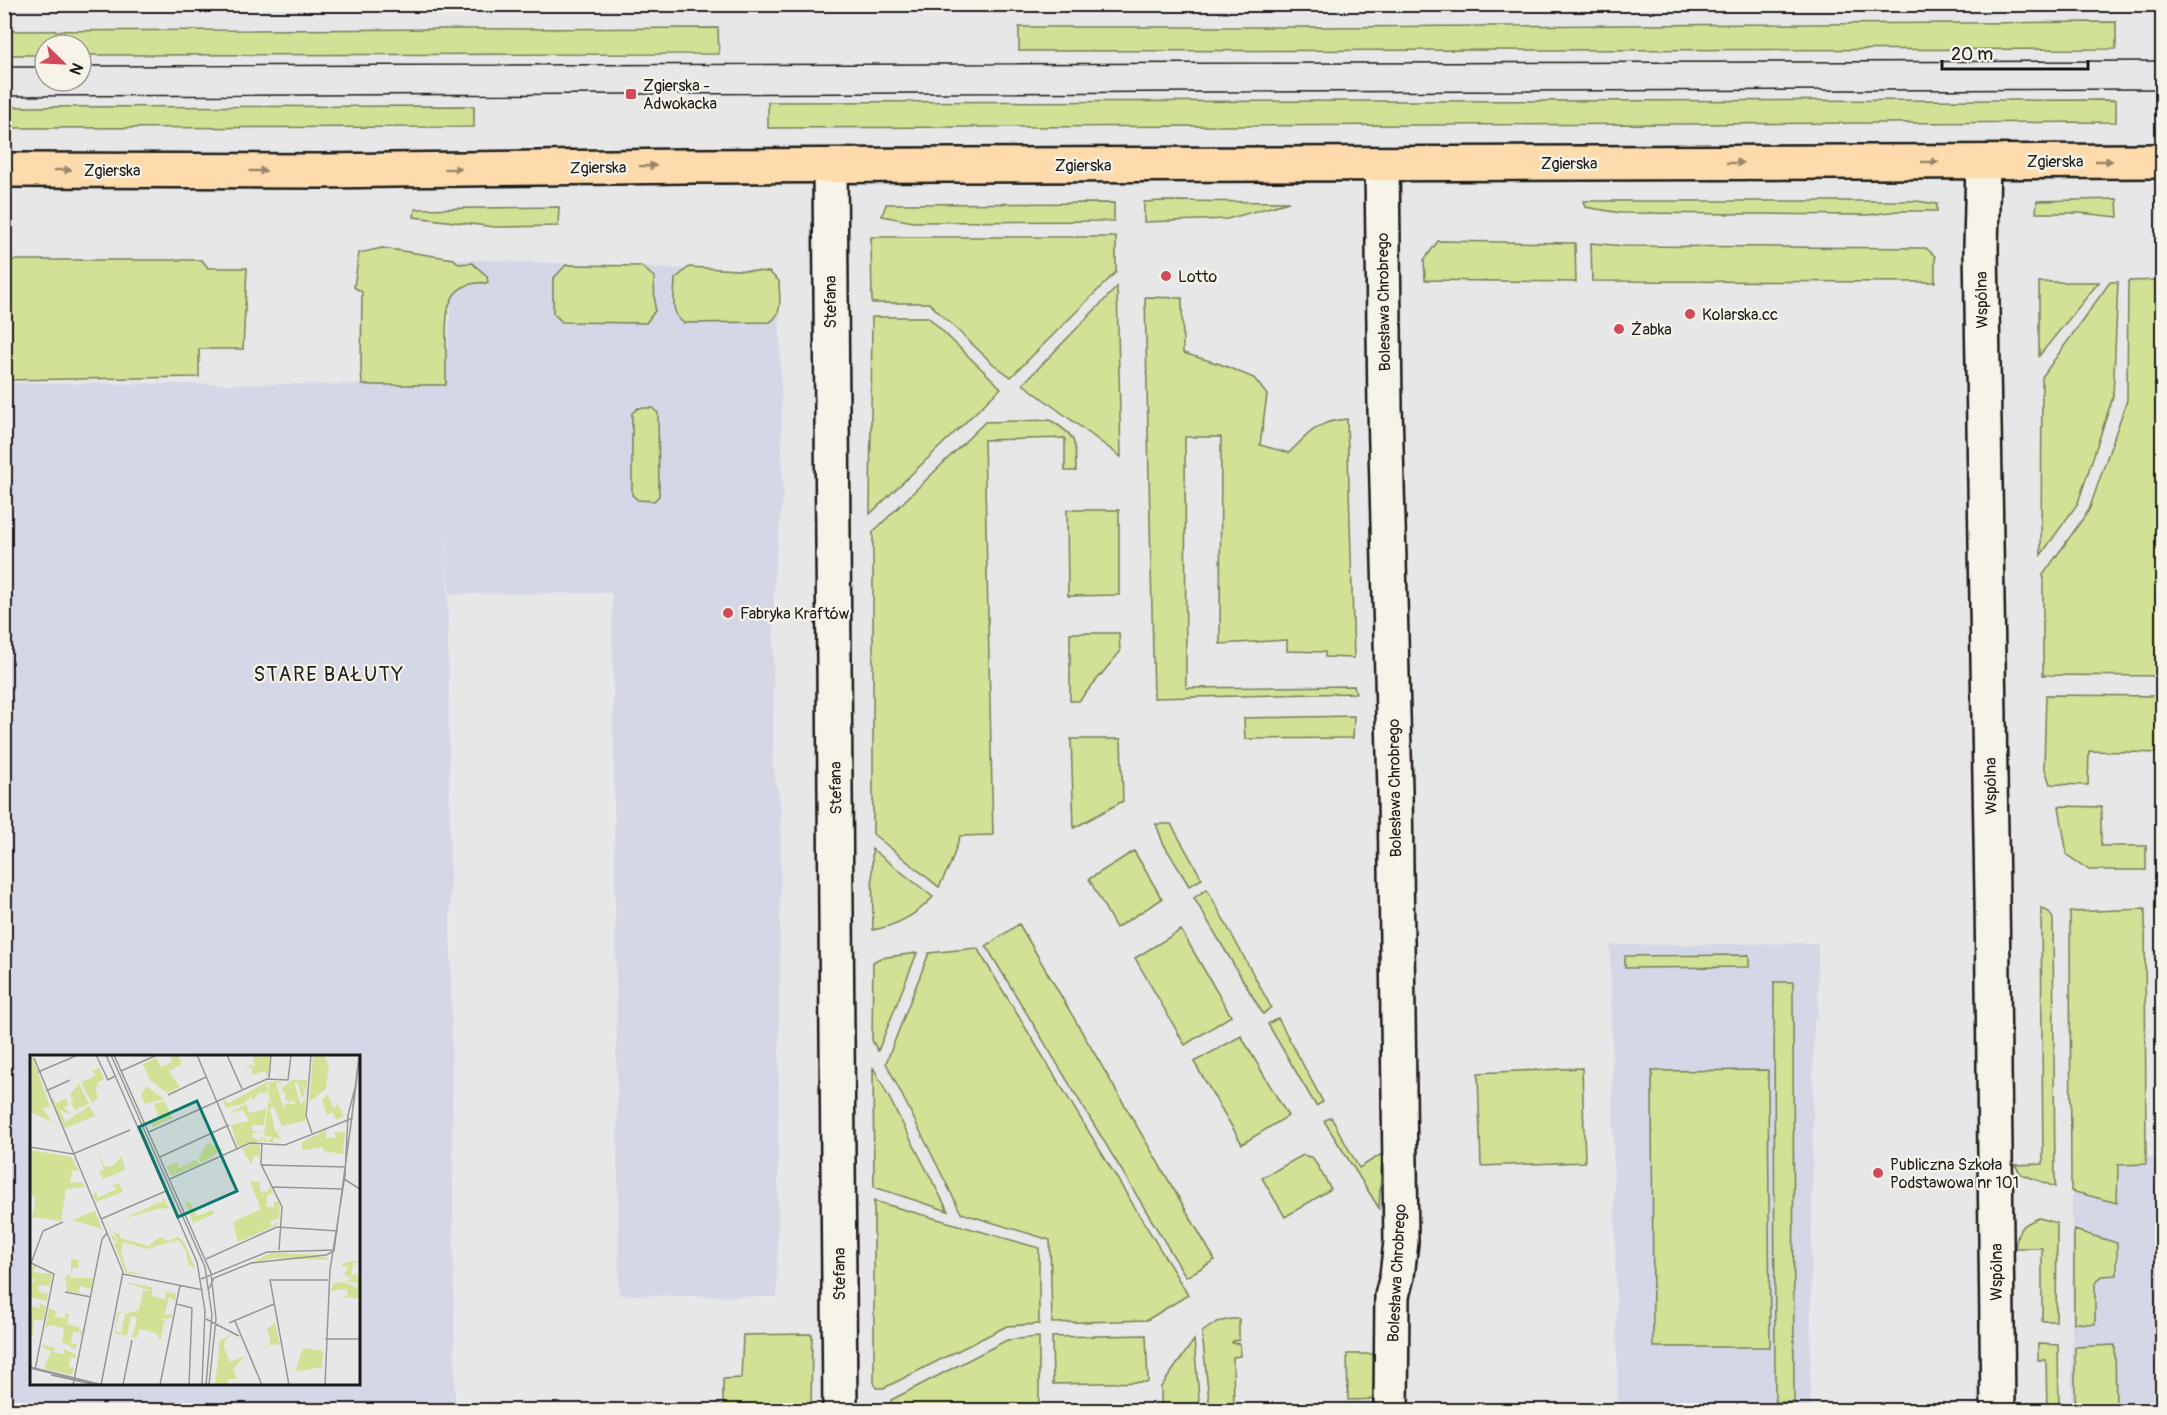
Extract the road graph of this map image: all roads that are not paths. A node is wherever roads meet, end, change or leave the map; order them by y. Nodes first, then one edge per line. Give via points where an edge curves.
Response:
1 (2163, 161) edge
2 (1983, 162) junction
3 (1382, 164) junction
4 (830, 166) junction
5 (4, 170) edge
6 (840, 1410) edge
7 (1390, 1410) edge
8 (1998, 1410) edge

2 -> 1 main road, Zgierska
3 -> 2 main road, Zgierska
2 - 8 street, Wspólna via 1981,248
3 - 4 main road, Zgierska
3 - 7 street, Bolesława Chrobrego via 1400,1218 1392,1296
5 -> 4 main road, Zgierska
4 - 6 street, Stefana

